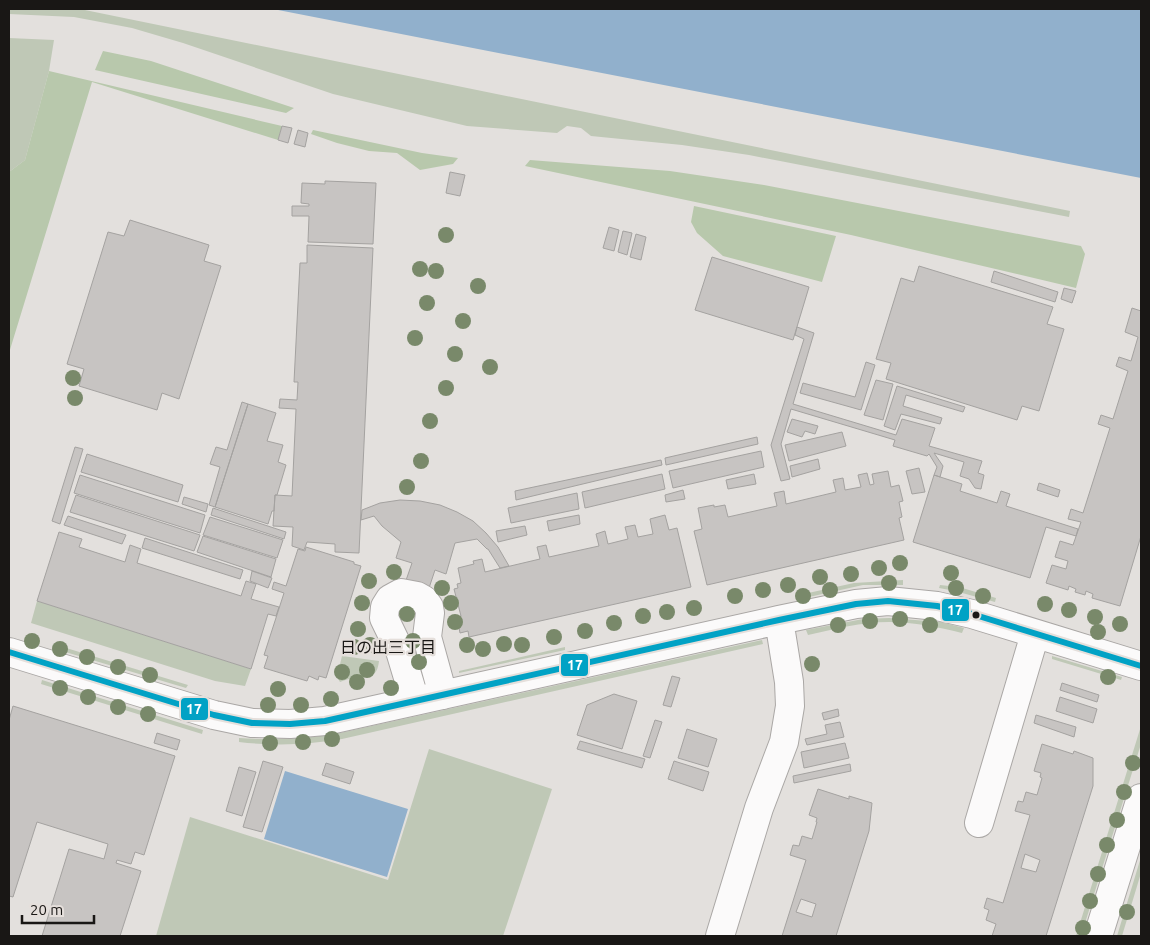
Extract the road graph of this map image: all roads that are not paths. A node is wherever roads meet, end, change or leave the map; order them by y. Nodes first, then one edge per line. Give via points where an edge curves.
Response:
1 (779, 620) junction
2 (1035, 634) junction
3 (9, 652) edge
4 (1141, 666) edge
5 (443, 695) junction
6 (415, 701) junction
7 (1141, 798) edge
8 (979, 823) dead end
9 (720, 936) edge
10 (1098, 936) edge

1 - 2 street via 856,604 888,601 937,606
1 - 5 street
1 - 9 street via 790,706 784,742 759,808
2 - 4 street
2 - 8 street
3 - 6 street via 214,715 252,723 325,721
5 - 6 street
5 - 6 street via 427,637 429,606 417,596 401,593 390,598 384,618 400,651
7 - 10 street

